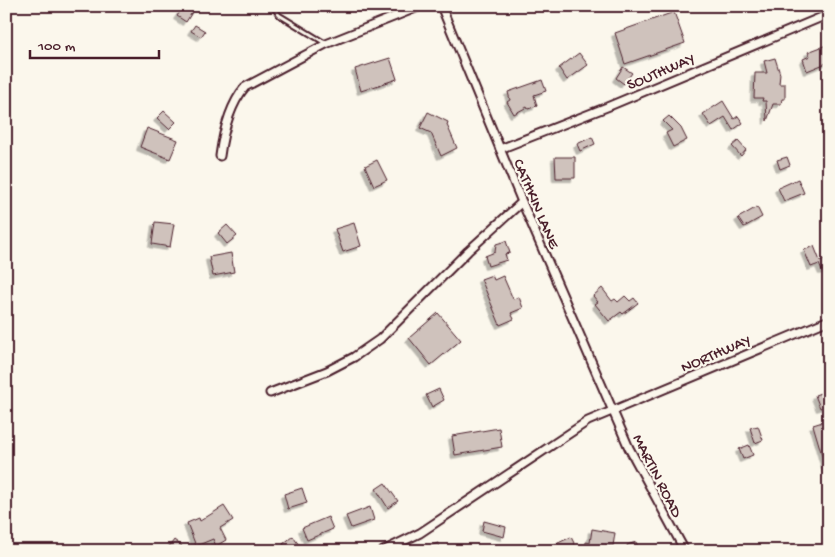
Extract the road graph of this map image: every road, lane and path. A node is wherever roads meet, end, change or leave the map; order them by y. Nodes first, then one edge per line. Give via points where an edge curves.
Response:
1 (273, 6) edge
2 (421, 6) edge
3 (441, 6) edge
4 (829, 14) edge
5 (326, 44) junction
6 (500, 149) junction
7 (220, 156) dead end
8 (522, 202) junction
9 (829, 320) edge
10 (270, 393) dead end
11 (613, 410) junction
12 (383, 551) edge
13 (685, 551) edge

1 - 5 lane via 279,15
2 - 5 street
3 - 6 street, CATHKIN LANE
4 - 6 street, SOUTHWAY
5 - 7 street via 245,87 225,129
6 - 8 street, CATHKIN LANE
8 - 10 street via 380,339 327,371
8 - 11 street, CATHKIN LANE
9 - 11 street, NORTHWAY
11 - 12 street, NORTHWAY via 574,430 420,533
11 - 13 street, MARTIN ROAD via 629,448

